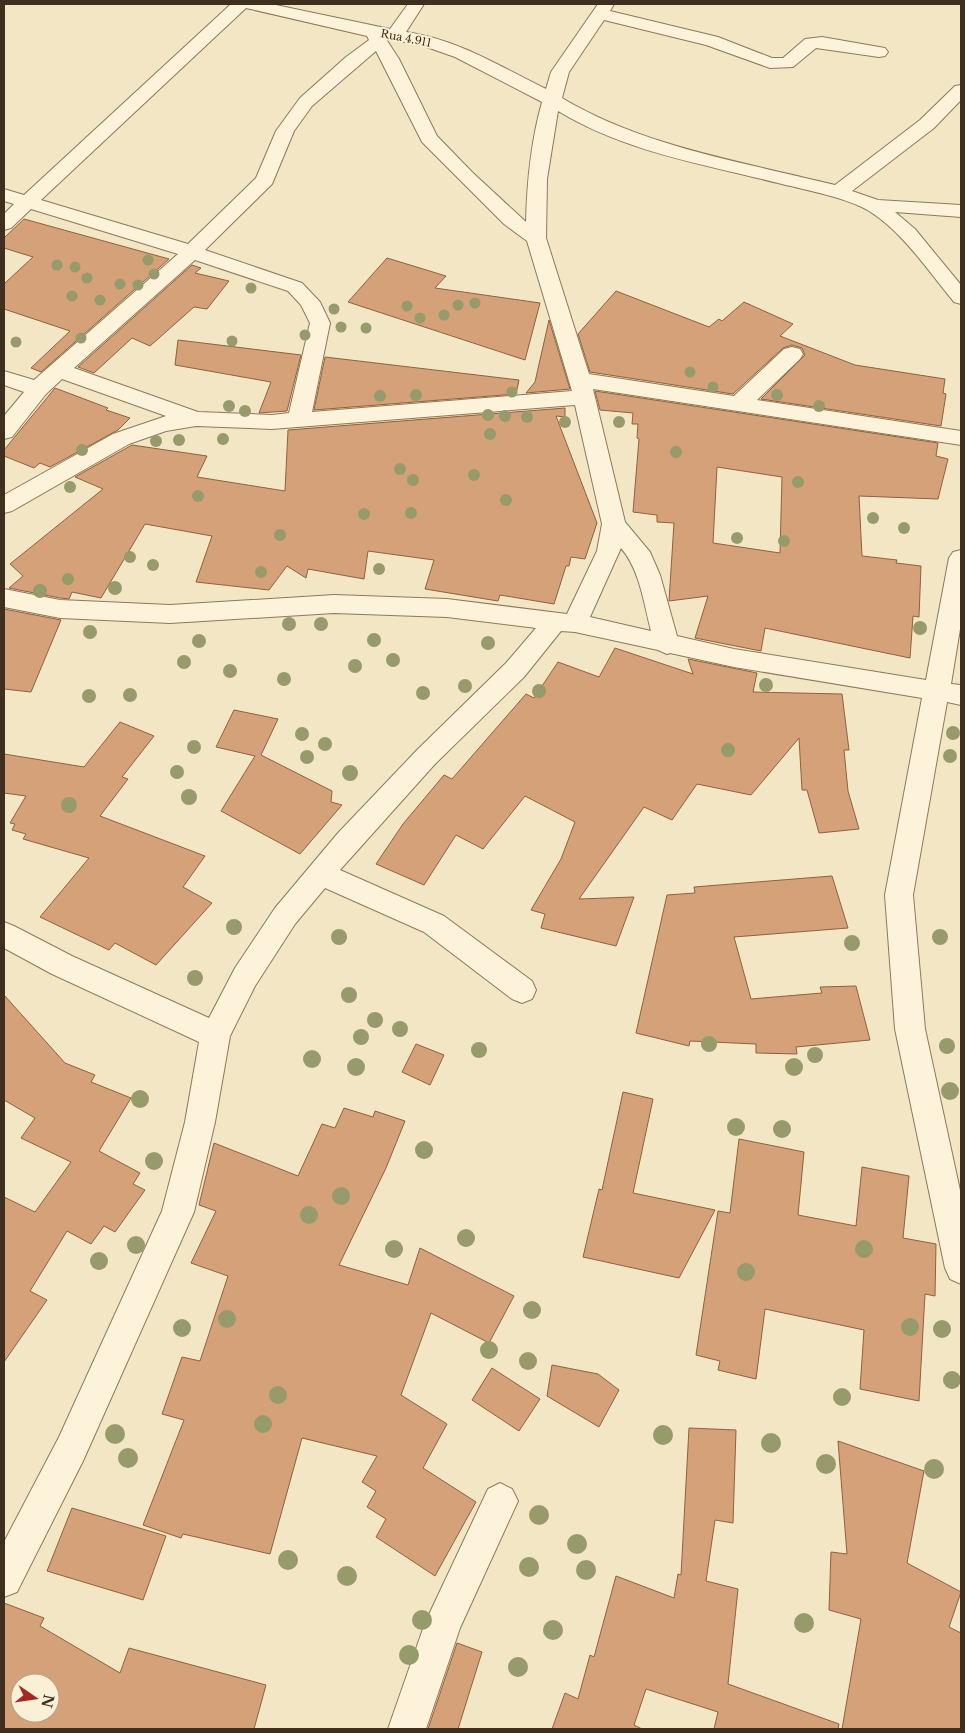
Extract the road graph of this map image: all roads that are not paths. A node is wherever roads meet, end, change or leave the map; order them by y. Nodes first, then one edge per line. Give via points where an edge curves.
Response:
1 (241, 4) edge
2 (250, 4) edge
3 (416, 4) edge
4 (603, 9) edge
5 (383, 36) junction
6 (879, 52) dead end
7 (961, 90) edge
8 (553, 100) junction
9 (838, 192) junction
10 (4, 194) edge
11 (29, 202) junction
12 (875, 206) junction
13 (961, 211) edge
14 (4, 224) edge
15 (536, 238) junction
16 (192, 252) junction
17 (961, 298) edge
18 (792, 354) dead end
19 (58, 370) junction
20 (4, 378) edge
21 (582, 388) junction
22 (38, 389) junction
23 (739, 404) junction
24 (196, 419) junction
25 (299, 420) junction
26 (4, 432) edge
27 (961, 438) edge
28 (4, 505) edge
29 (614, 524) junction
30 (961, 558) edge
31 (4, 598) edge
32 (565, 623) junction
33 (667, 645) junction
34 (948, 693) edge
35 (320, 874) junction
36 (4, 934) edge
37 (522, 990) dead end
38 (215, 1035) junction
39 (952, 1184) edge
40 (961, 1268) edge
41 (500, 1501) dead end
42 (4, 1579) edge
43 (407, 1729) edge

1 - 11 street
2 - 5 street, Rua 4.911
3 - 5 street
4 - 6 street via 712,41 770,63 787,63 811,43
4 - 8 street via 560,72
5 - 8 street, Rua 4.911 via 421,39 461,52
5 - 15 street via 429,138 511,220
5 - 16 street via 306,102 285,130 265,180
7 - 9 street via 927,124
8 - 9 street, Rua 4.911 via 580,117 671,150
8 - 15 street via 538,179
9 - 12 street, Rua 4.911
10 - 11 street
11 - 14 street
11 - 16 street
12 - 13 street
12 - 17 street via 908,233
15 - 21 street
16 - 19 street
16 - 25 street via 295,287 310,302 320,323
18 - 23 street
19 - 22 street
19 - 24 street
20 - 22 street
21 - 23 street
21 - 25 street
21 - 29 street
22 - 26 street
23 - 27 street
24 - 25 street
24 - 28 street via 162,424 121,439
29 - 32 street via 609,551
29 - 33 street via 638,552 648,575
30 - 34 street
31 - 32 street via 60,609 170,614 334,604 447,608
32 - 33 street
32 - 35 street via 426,757
33 - 34 street
34 - 39 street via 898,895 910,1030
35 - 37 street via 434,924
35 - 38 street via 285,916 244,977
36 - 38 street via 62,965
38 - 42 street via 200,1122 178,1212 71,1449
39 - 40 street
41 - 43 street via 443,1623

